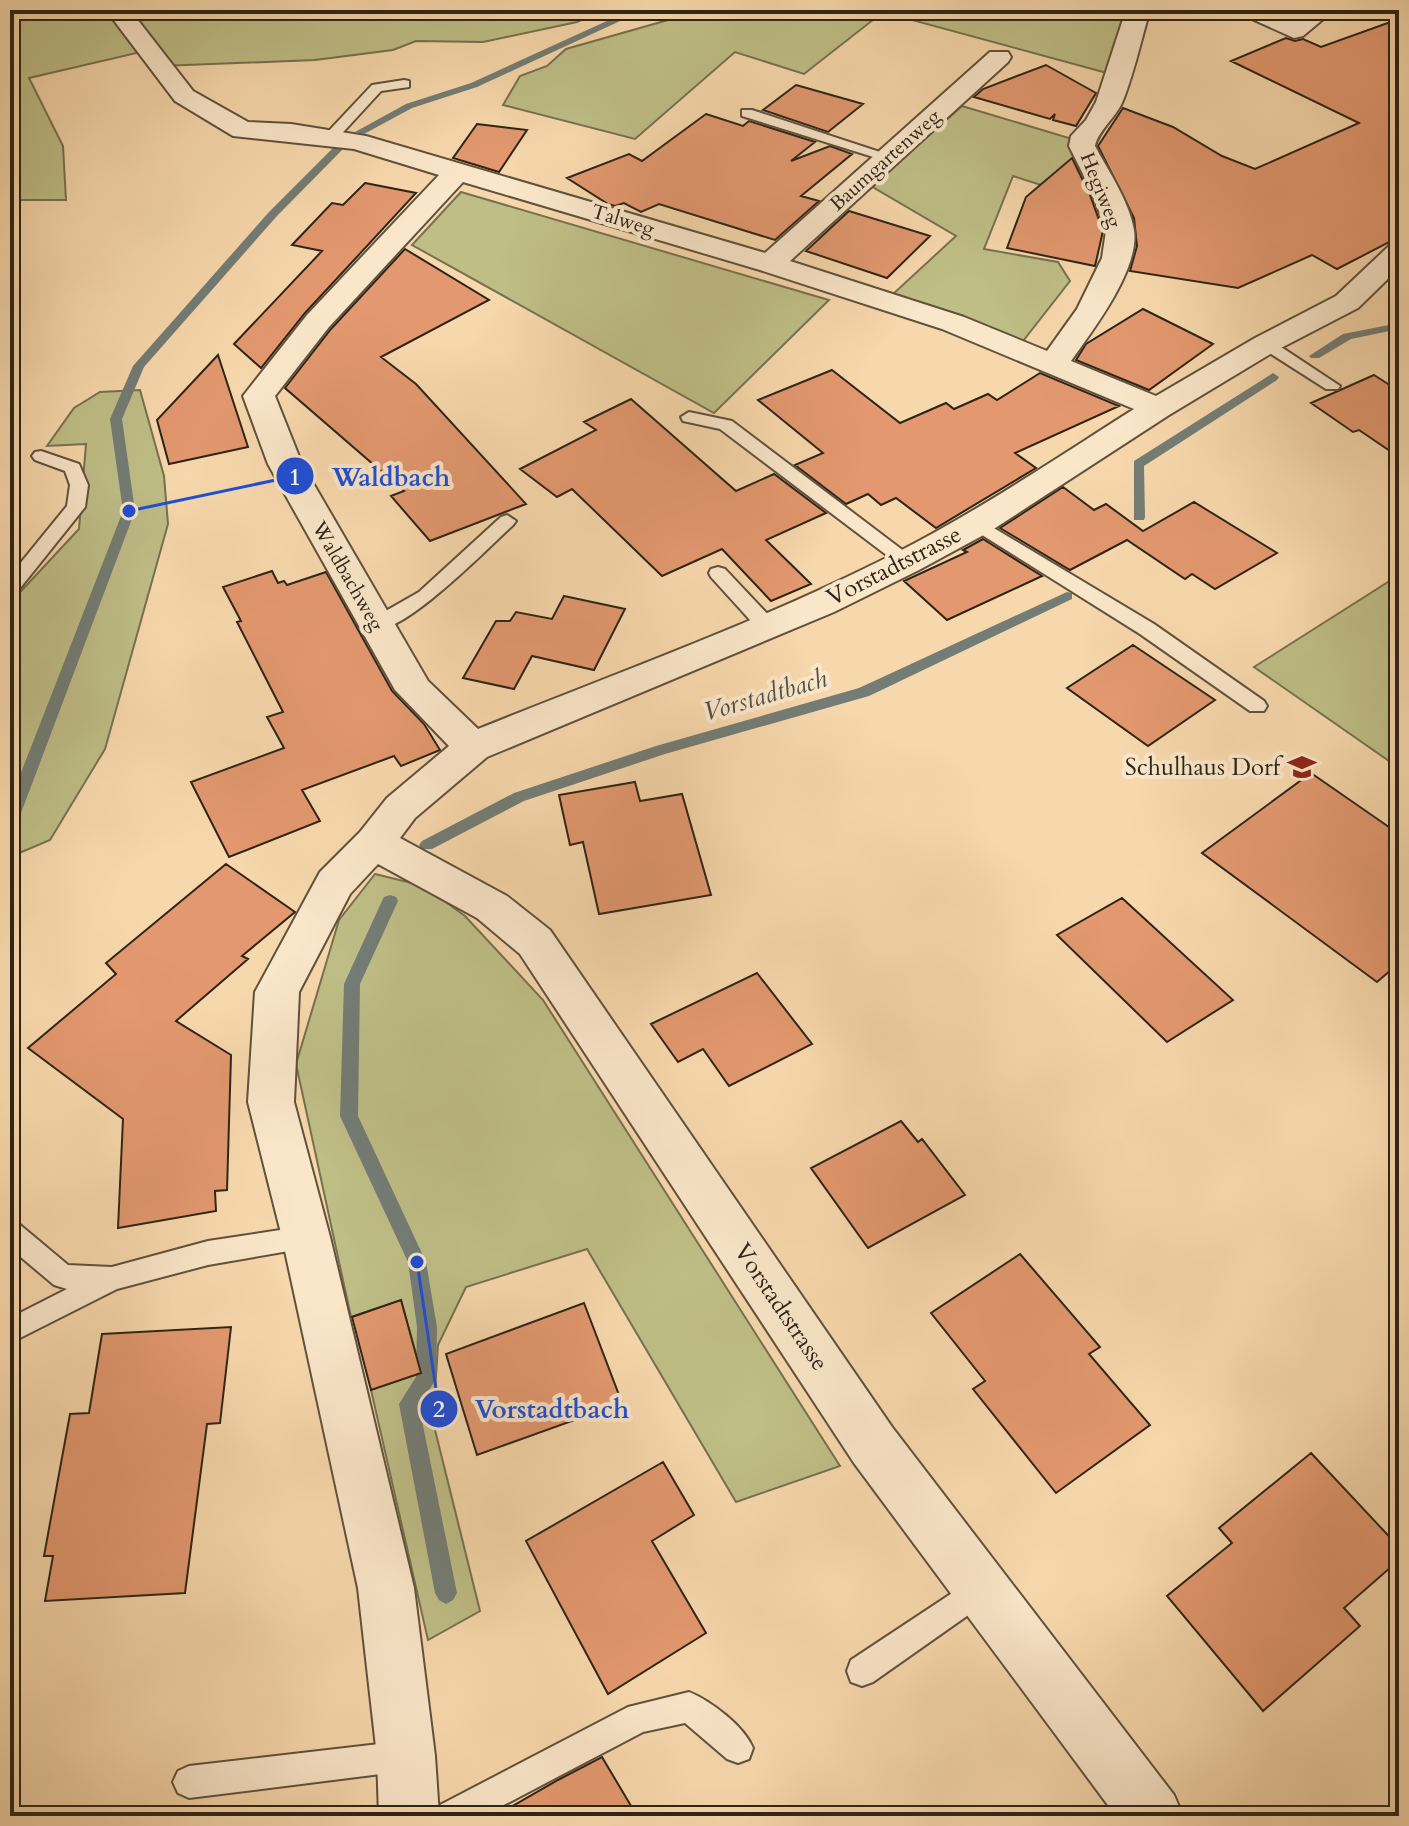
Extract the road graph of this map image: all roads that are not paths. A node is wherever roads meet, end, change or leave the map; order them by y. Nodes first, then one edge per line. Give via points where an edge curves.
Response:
1 (118, 10) edge
2 (1138, 10) edge
3 (1251, 10) edge
4 (1322, 10) edge
5 (999, 57) dead end
6 (404, 84) dead end
7 (747, 113) dead end
8 (330, 138) junction
9 (888, 157) junction
10 (458, 171) junction
11 (1399, 252) edge
12 (770, 264) junction
13 (1266, 344) junction
14 (1053, 365) junction
15 (1332, 386) dead end
16 (1158, 408) junction
17 (689, 417) dead end
18 (41, 456) dead end
19 (507, 521) dead end
20 (977, 524) junction
21 (907, 562) junction
22 (718, 573) dead end
23 (10, 588) edge
24 (377, 625) junction
25 (767, 626) junction
26 (1257, 706) dead end
27 (473, 747) junction
28 (374, 843) junction
29 (10, 1232) edge
30 (306, 1237) junction
31 (112, 1279) junction
32 (10, 1331) edge
33 (982, 1588) junction
34 (862, 1671) dead end
35 (738, 1748) dead end
36 (406, 1756) junction
37 (189, 1782) dead end
38 (409, 1816) edge
39 (451, 1816) edge
40 (1153, 1816) edge

1 - 8 street, Talweg via 184,96 242,130
2 - 14 street, Hegiweg via 1109,102 1082,146 1120,231 1116,258 1092,309
3 - 4 street via 1294,31
5 - 9 street, Baumgartenweg
6 - 8 lane via 377,88
7 - 9 lane
8 - 10 street, Talweg
9 - 12 street, Baumgartenweg
10 - 12 street, Talweg
10 - 24 street, Waldbachweg via 318,321 259,396 285,464
11 - 13 street, Vorstadtstrasse via 1347,302
12 - 14 street, Talweg via 953,323
13 - 15 lane
13 - 16 street, Vorstadtstrasse
14 - 16 street, Talweg
16 - 20 street, Vorstadtstrasse
17 - 21 lane via 726,425
18 - 23 lane via 73,468 79,485 76,507
19 - 24 lane via 426,596
20 - 21 street, Vorstadtstrasse
20 - 26 lane via 1147,629
21 - 25 street, Vorstadtstrasse
22 - 25 lane
24 - 27 street, Waldbachweg via 414,690
25 - 27 street, Vorstadtstrasse
27 - 28 street, Vorstadtstrasse via 401,808
28 - 30 street, Vorstadtstrasse via 335,883 277,992 271,1102
28 - 33 street, Vorstadtstrasse via 492,907 535,942 873,1445
29 - 31 lane via 63,1277
30 - 31 lane via 208,1253
30 - 36 street, Vorstadtstrasse via 386,1588
31 - 32 lane
33 - 34 lane
33 - 40 street, Vorstadtstrasse
35 - 39 lane via 689,1707 639,1718
36 - 37 lane
36 - 38 street, Vorstadtstrasse

